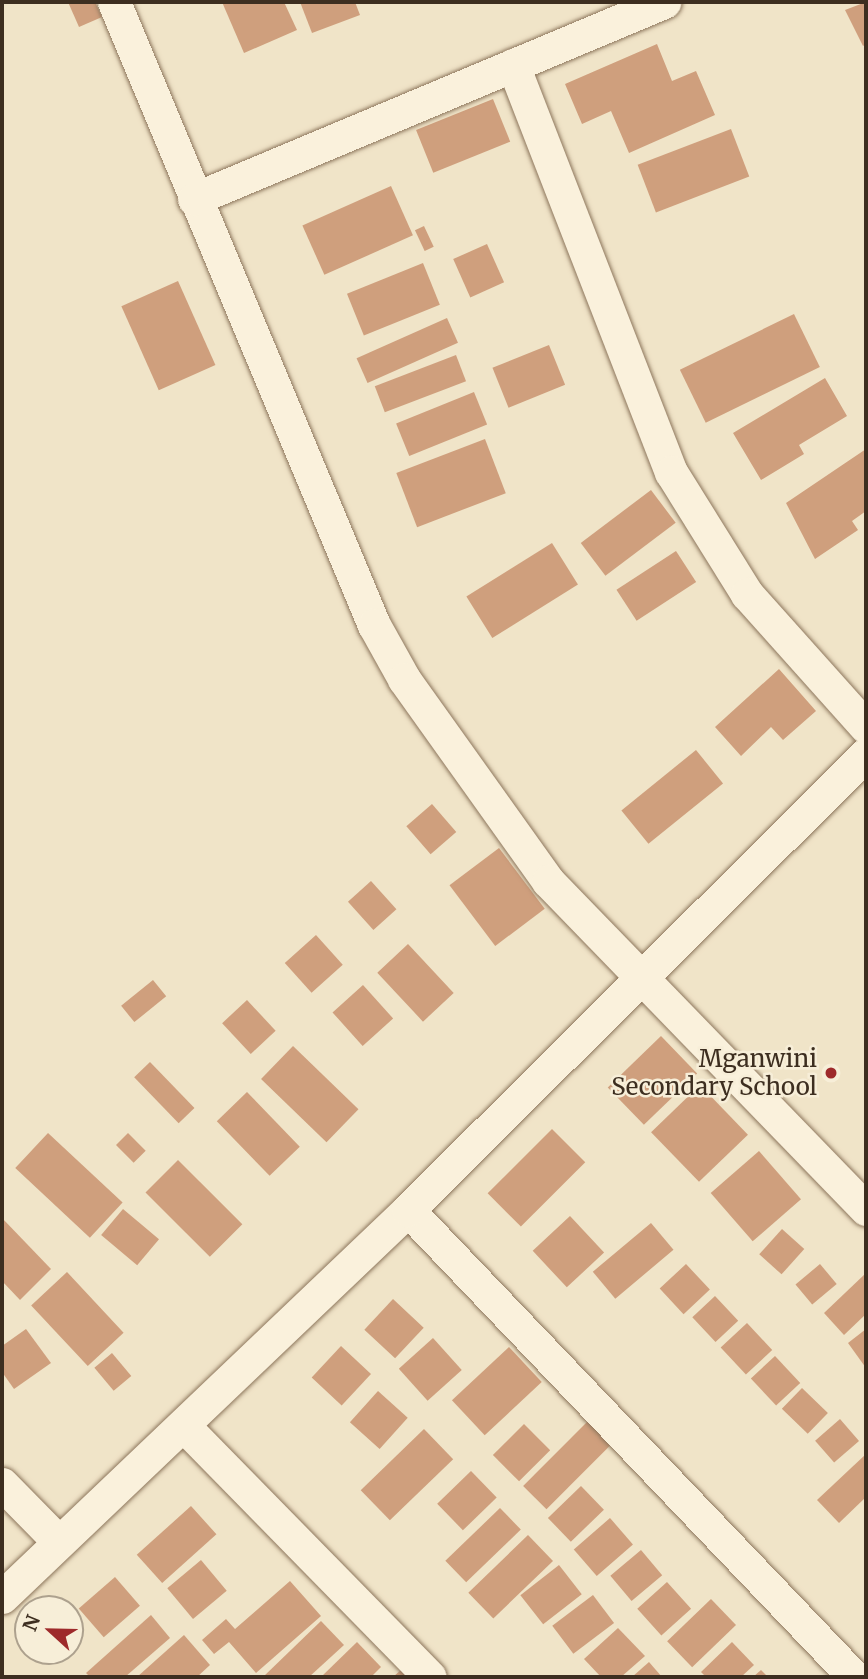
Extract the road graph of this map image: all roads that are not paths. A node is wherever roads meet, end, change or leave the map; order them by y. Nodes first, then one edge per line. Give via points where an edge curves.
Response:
1 (114, 2) edge
2 (664, 2) edge
3 (513, 65) junction
4 (194, 199) junction
5 (866, 727) edge
6 (866, 754) edge
7 (639, 981) junction
8 (866, 1209) edge
9 (408, 1210) junction
10 (184, 1426) junction
11 (2, 1484) edge
12 (59, 1542) junction
13 (2, 1597) edge
14 (430, 1677) edge
15 (854, 1677) edge

1 - 4 street
2 - 3 street
3 - 4 street
3 - 5 street via 671,472 747,594
4 - 7 street via 374,625 404,679 548,881
6 - 7 street
7 - 8 street
7 - 9 street
9 - 10 street
9 - 15 street
10 - 12 street
10 - 14 street
11 - 12 street
12 - 13 street

